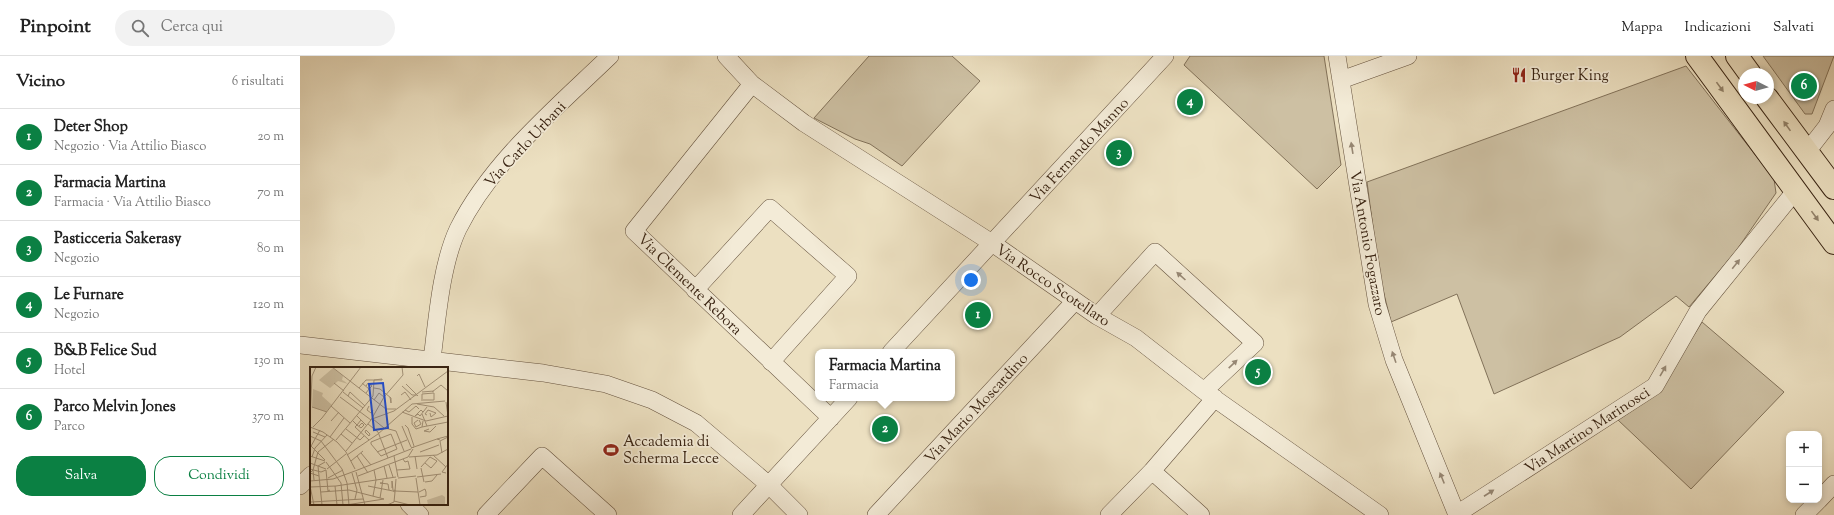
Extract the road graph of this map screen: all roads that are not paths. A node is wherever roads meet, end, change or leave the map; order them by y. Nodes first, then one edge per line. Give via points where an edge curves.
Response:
1 (610, 56) edge
2 (726, 56) edge
3 (1165, 56) edge
4 (1337, 56) edge
5 (1408, 56) edge
6 (1697, 56) edge
7 (1737, 56) edge
8 (1746, 68) edge
9 (1341, 80) junction
10 (752, 84) junction
11 (1771, 104) edge
12 (1834, 109) edge
13 (1806, 153) junction
14 (1834, 188) edge
15 (1796, 190) junction
16 (1834, 242) edge
17 (992, 243) junction
18 (695, 290) junction
19 (1075, 301) junction
20 (1097, 316) junction
21 (300, 345) edge
22 (894, 349) edge
23 (432, 360) junction
24 (771, 362) junction
25 (1210, 395) junction
26 (846, 401) edge
27 (831, 418) junction
28 (1152, 471) junction
29 (310, 476) edge
30 (1834, 484) edge
31 (769, 485) junction
32 (300, 486) edge
33 (1822, 497) edge
34 (1816, 503) edge
35 (409, 505) edge
36 (420, 515) edge
37 (486, 515) edge
38 (608, 515) edge
39 (741, 515) edge
40 (799, 515) edge
41 (876, 515) edge
42 (1109, 515) edge
43 (1201, 515) edge
44 (1380, 515) edge
45 (1457, 515) edge
46 (1804, 515) edge

1 - 23 street, Via Carlo Urbani via 522,141 482,190 458,230 445,271
2 - 10 street, Via Rocco Scotellaro
3 - 17 street, Via Fernando Manno
4 - 9 street, Via Antonio Fogazzaro
5 - 9 street
6 -> 15 main road
7 - 8 main road
45 -> 9 street, Via Antonio Fogazzaro via 1394,360 1377,304
10 - 17 street, Via Rocco Scotellaro via 804,124
10 - 18 street, Via Clemente Rebora via 634,231
13 -> 11 main road
12 - 13 street via 1827,126
13 - 14 main road
15 -> 16 main road
45 -> 15 street, Via Martino Marinosci via 1655,386 1698,311
17 - 19 street, Via Rocco Scotellaro
17 - 22 street, Via Fernando Manno
18 - 24 street, Via Clemente Rebora
18 - 24 street via 770,208 848,276
19 - 20 street, Via Rocco Scotellaro
19 - 41 street, Via Mario Moscardino
20 - 25 street, Via Rocco Scotellaro via 1136,338
25 -> 20 street via 1255,343 1155,252
21 - 23 street
23 - 31 street via 543,373 599,383 652,400 696,423
24 - 27 street, Via Clemente Rebora
25 - 28 street
25 - 44 street, Via Rocco Scotellaro
26 - 27 street
27 - 31 street
28 - 42 street
28 - 43 street
29 - 32 street
30 - 33 street
31 - 39 street
31 - 40 street
34 - 46 street
35 - 36 street
37 - 38 street via 542,456

